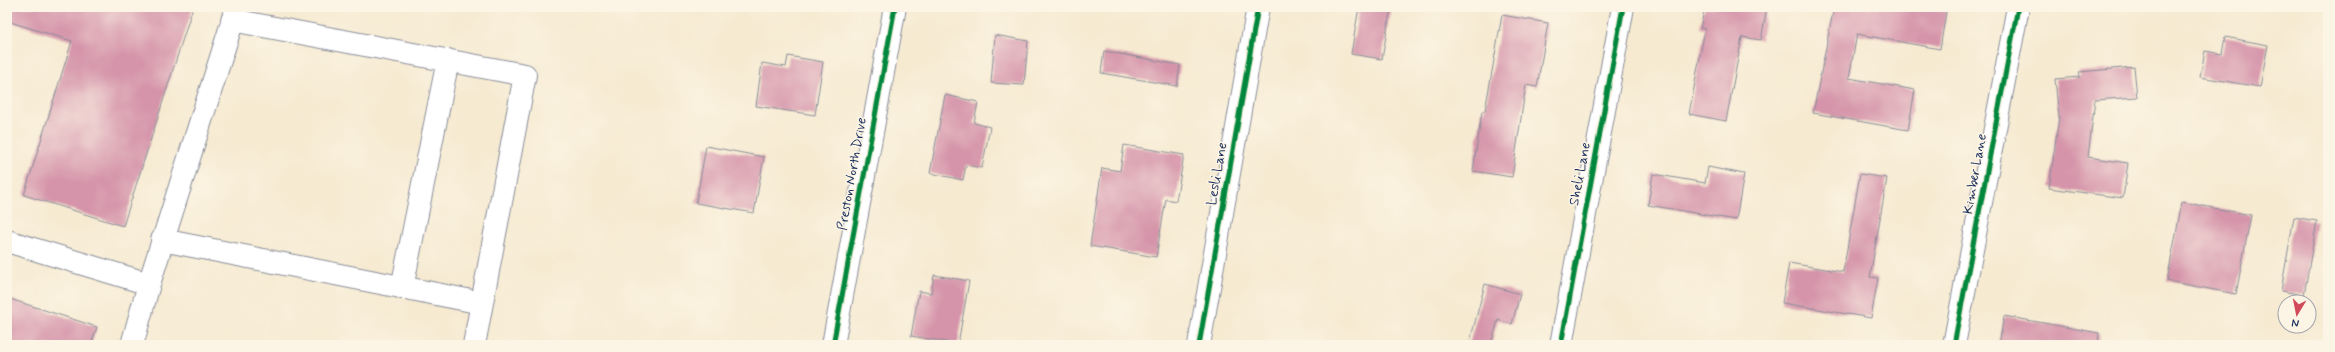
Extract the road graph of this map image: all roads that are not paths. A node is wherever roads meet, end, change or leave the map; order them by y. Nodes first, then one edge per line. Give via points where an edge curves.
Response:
1 (895, 7) edge
2 (1258, 7) edge
3 (1623, 7) edge
4 (2018, 7) edge
5 (235, 13) edge
6 (448, 60) junction
7 (162, 240) junction
8 (7, 241) edge
9 (149, 284) junction
10 (402, 288) junction
11 (482, 304) junction
12 (132, 345) edge
13 (474, 345) edge
14 (833, 345) edge
15 (1200, 345) edge
16 (1561, 345) edge
17 (1954, 345) edge

1 - 14 street, Preston North Drive
2 - 15 street, Lesli Lane
3 - 16 street, Sheli Lane
4 - 17 street, Kimber Lane
5 - 6 street
5 - 7 street
6 - 10 street
6 - 11 street via 525,75
7 - 9 street
7 - 10 street
8 - 9 street
9 - 12 street
10 - 11 street
11 - 13 street

